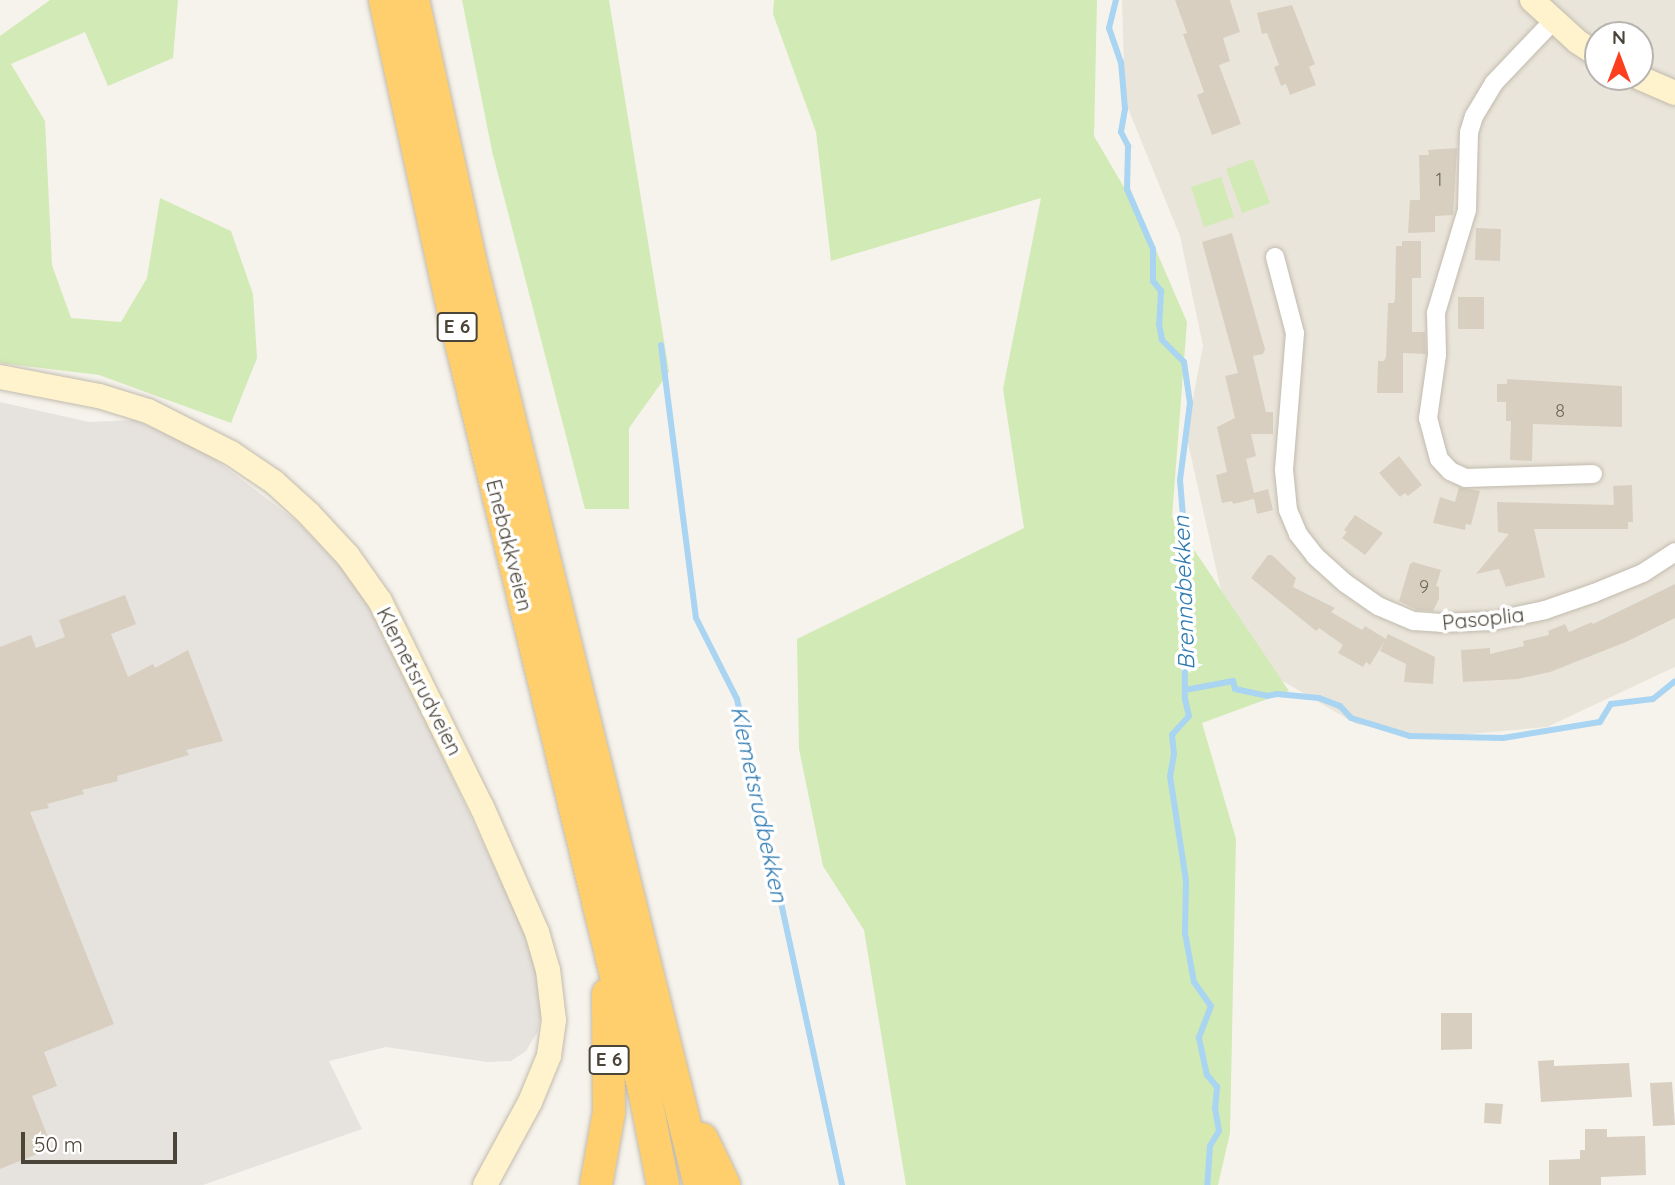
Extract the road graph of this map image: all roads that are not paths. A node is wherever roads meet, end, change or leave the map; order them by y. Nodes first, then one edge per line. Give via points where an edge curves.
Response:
1 (385, 0) edge
2 (413, 0) edge
3 (1532, 0) edge
4 (1553, 21) junction
5 (1584, 44) edge
6 (1654, 84) edge
7 (1675, 93) edge
8 (1275, 257) dead end
9 (0, 377) edge
10 (1593, 474) dead end
11 (1675, 552) edge
12 (607, 934) junction
13 (676, 1084) junction
14 (485, 1185) edge
15 (596, 1185) edge
16 (663, 1185) edge
17 (699, 1185) edge
18 (724, 1185) edge

1 - 12 highway, Enebakkveien / E 6 via 455,318
2 - 13 highway, Enebakkveien / E 6 via 473,272
3 - 4 street
4 - 5 street
4 - 10 street via 1494,83 1474,116 1469,132 1467,210 1436,313 1437,355 1428,418 1439,459 1466,478
6 - 7 street
8 - 11 street, Pasoplia via 1295,333 1284,470 1288,510 1298,534 1315,556 1345,583 1378,606 1414,621 1493,621 1594,593 1643,573
9 - 14 street, Klemetsrudveien via 99,396 148,411 239,458 274,482 330,534 380,601 482,807 537,932 548,970 554,1020 549,1056
12 - 15 highway, E 6 via 610,1100
12 - 16 highway, Enebakkveien / E 6
13 - 17 highway, E 6
13 - 18 highway, E 6

